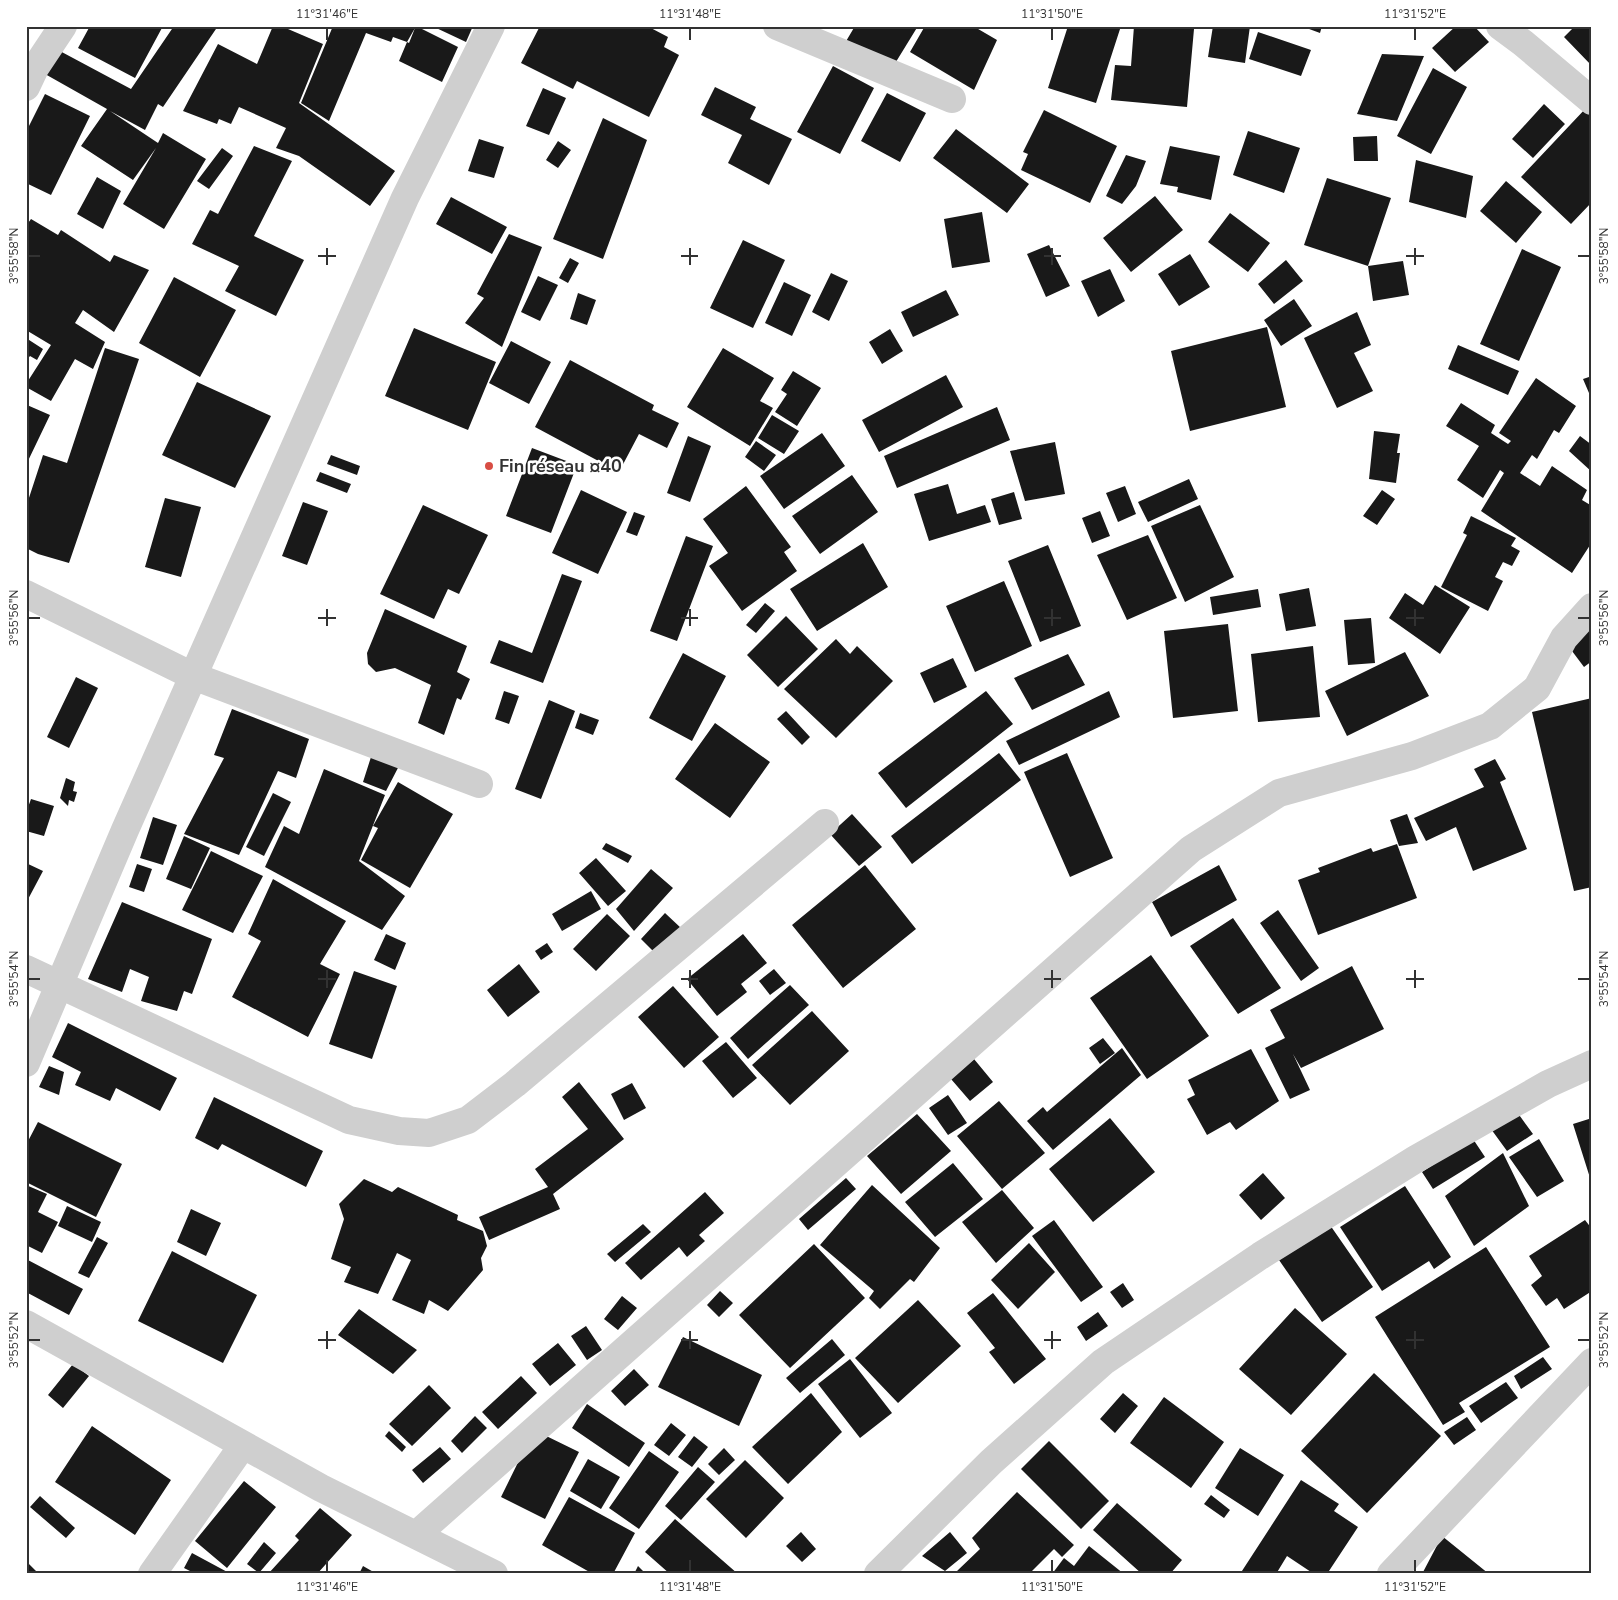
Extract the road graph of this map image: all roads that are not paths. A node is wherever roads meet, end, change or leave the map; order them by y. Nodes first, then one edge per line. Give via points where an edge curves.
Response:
1 (63, 26) edge
2 (491, 26) edge
3 (777, 26) edge
4 (1500, 26) edge
5 (26, 87) edge
6 (952, 99) dead end
7 (1592, 101) edge
8 (26, 594) edge
9 (1592, 607) edge
10 (194, 676) junction
11 (479, 784) dead end
12 (826, 823) dead end
13 (26, 968) edge
14 (59, 984) junction
15 (26, 1063) edge
16 (1592, 1064) edge
17 (26, 1324) edge
18 (1592, 1362) edge
19 (243, 1445) junction
20 (416, 1535) junction
21 (152, 1574) edge
22 (494, 1574) edge
23 (878, 1574) edge
24 (1391, 1574) edge

1 - 5 street
2 - 10 street via 405,198
3 - 6 street
4 - 7 street
8 - 10 street
9 - 20 street via 1564,638 1536,688 1490,726 1412,756 1279,793 1191,848
10 - 11 street
10 - 14 street
12 - 14 street via 515,1084 468,1120 429,1133 399,1131 349,1120
13 - 14 street
14 - 15 street
16 - 23 street via 1548,1084 1416,1159 1260,1256 1103,1362 991,1462
17 - 19 street
18 - 24 street
19 - 20 street
19 - 21 street
20 - 22 street

